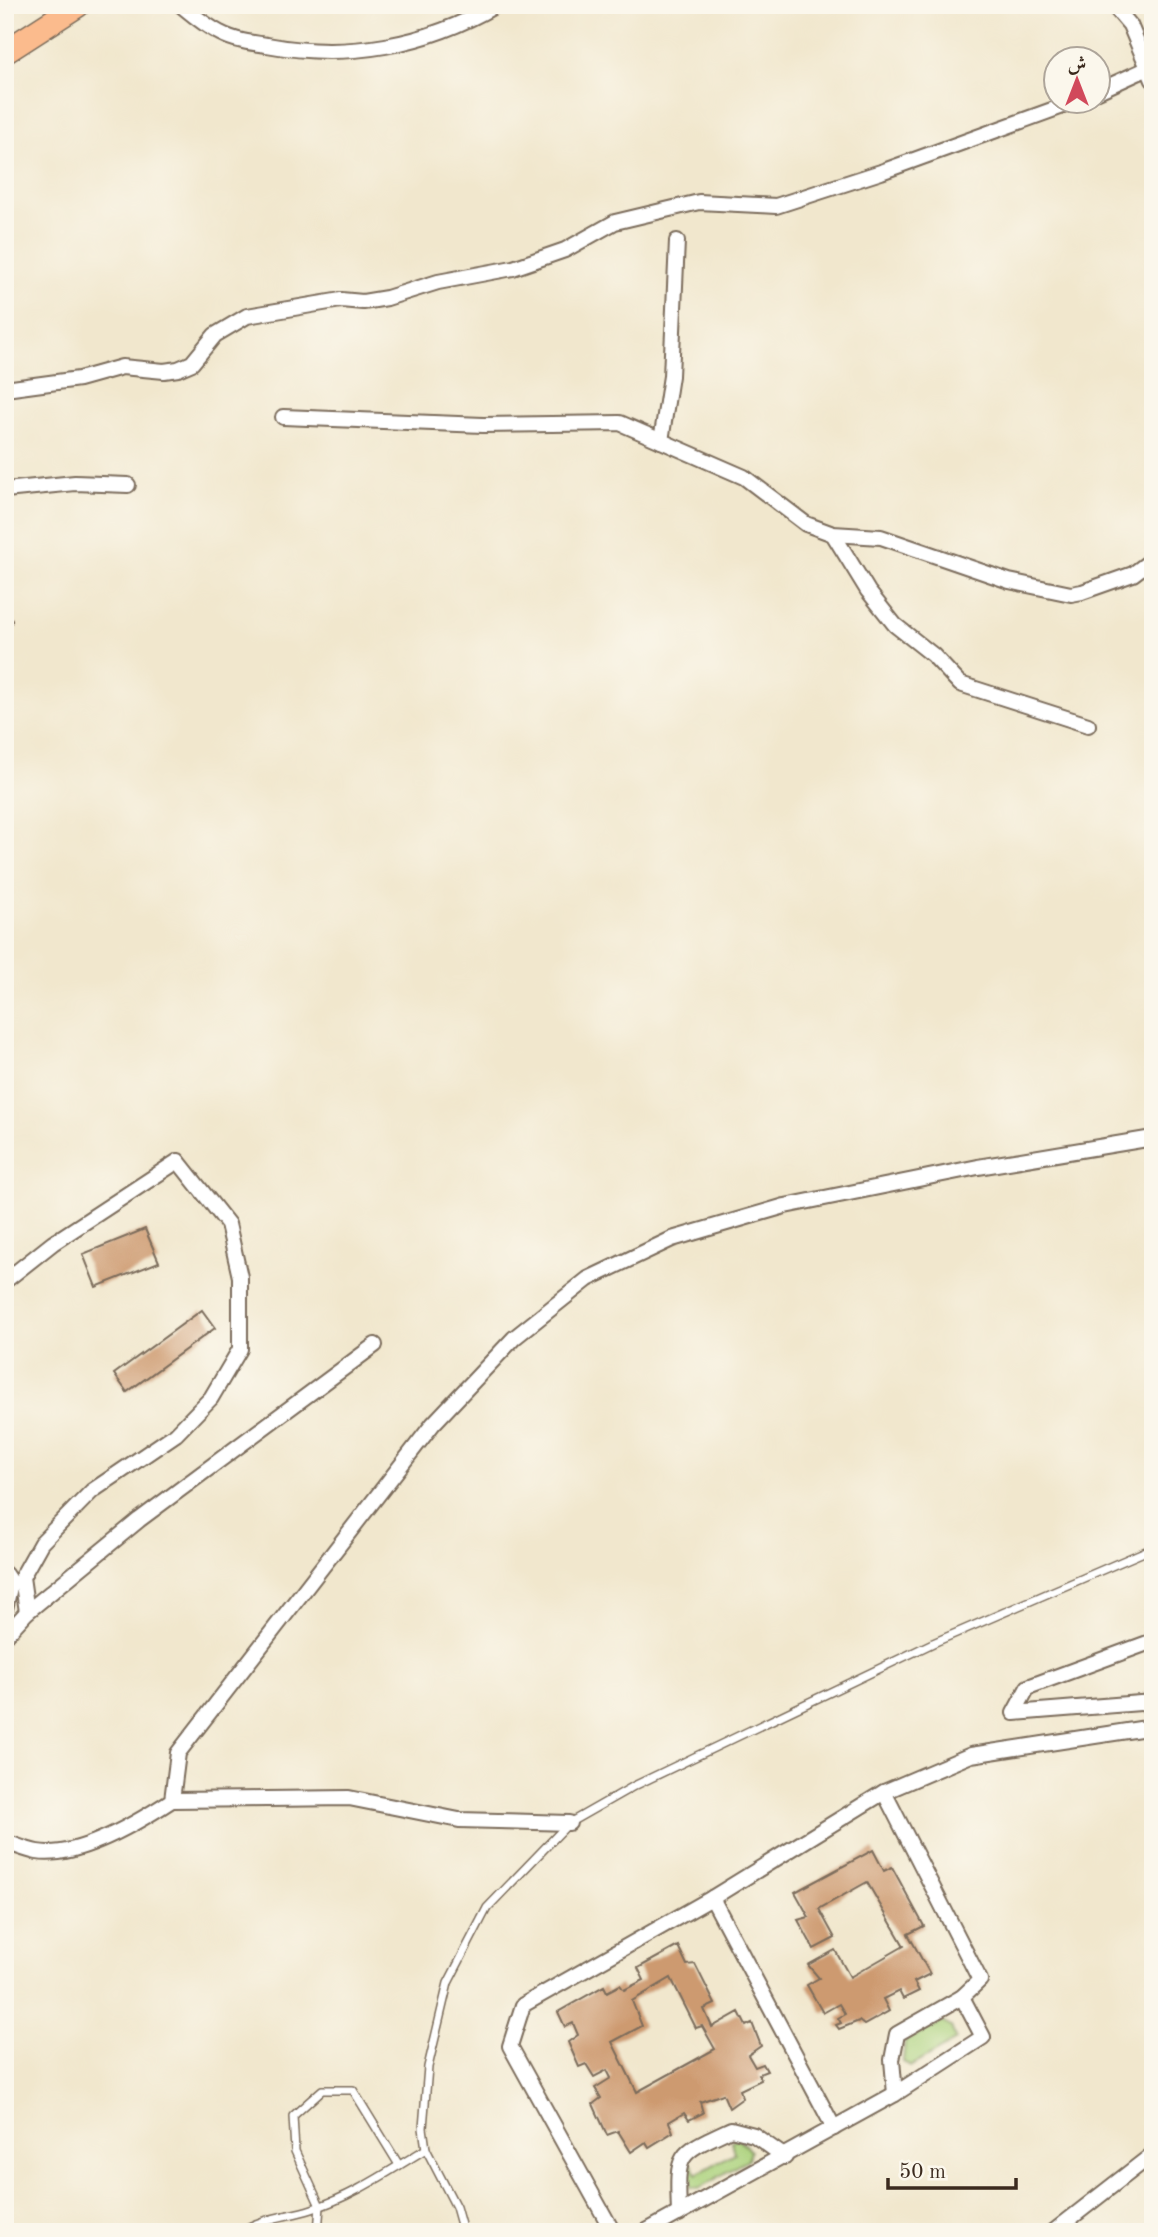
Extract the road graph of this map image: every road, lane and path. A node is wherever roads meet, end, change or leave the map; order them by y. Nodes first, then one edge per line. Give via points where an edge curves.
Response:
1 (78, 5) edge
2 (181, 5) edge
3 (496, 5) edge
4 (1113, 5) edge
5 (5, 52) edge
6 (1151, 72) edge
7 (1112, 86) edge
8 (1042, 114) edge
9 (677, 241) dead end
10 (5, 389) edge
11 (283, 417) dead end
12 (661, 441) junction
13 (128, 485) dead end
14 (5, 490) edge
15 (833, 534) junction
16 (1153, 559) edge
17 (5, 617) edge
18 (5, 624) edge
19 (1088, 725) dead end
20 (1153, 1138) edge
21 (5, 1281) edge
22 (375, 1345) dead end
23 (1153, 1548) edge
24 (5, 1574) edge
25 (5, 1609) edge
26 (27, 1612) junction
27 (5, 1636) edge
28 (1153, 1641) edge
29 (1153, 1702) edge
30 (1153, 1727) edge
31 (884, 1792) junction
32 (172, 1800) junction
33 (569, 1823) junction
34 (5, 1842) edge
35 (712, 1898) junction
36 (962, 1997) junction
37 (895, 2094) junction
38 (834, 2127) junction
39 (426, 2149) junction
40 (1153, 2154) edge
41 (785, 2157) junction
42 (399, 2165) junction
43 (320, 2206) junction
44 (679, 2214) junction
45 (241, 2232) edge
46 (318, 2232) edge
47 (463, 2232) edge
48 (613, 2232) edge
49 (645, 2232) edge
50 (1053, 2232) edge

1 - 5 main road
2 - 3 street via 221,34 309,52 361,51 405,43 461,24
4 - 6 street via 1130,25
6 - 7 street
8 - 10 street via 776,206 699,202 615,222 565,250 513,268 438,282 387,298 341,300 247,316 215,335 192,363 178,369 122,367 79,379
9 - 12 street via 671,376
11 - 12 street via 484,425 596,422 636,428
12 - 15 street via 744,477 806,524
13 - 14 street via 75,482
15 - 16 street via 881,537 1009,581 1071,594 1133,574
15 - 19 street via 895,625 960,684
17 - 18 lane
20 - 32 street via 785,1206 672,1239 588,1279 514,1338 433,1424 178,1753
21 - 26 street via 53,1243 178,1161 228,1224 240,1277 240,1349 211,1398 176,1434 92,1492 41,1542 23,1577
22 - 26 street via 139,1520
23 - 33 lane via 933,1643 634,1786
24 - 25 street via 11,1583
26 - 27 street
28 - 29 street via 1028,1687 1014,1713
30 - 31 street via 971,1755
31 - 35 street
31 - 36 street via 981,1980
32 - 33 street via 348,1798 459,1820
32 - 34 street via 139,1822 90,1844 39,1853
33 - 39 lane via 486,1908 448,1983 428,2067 423,2127
35 - 38 street
35 - 48 street via 523,2005 510,2046
36 - 37 street via 897,2034 892,2060
36 - 37 street via 983,2037
37 - 38 street
38 - 41 street
39 - 42 lane
39 - 47 lane via 456,2207
40 - 50 street
41 - 44 street
41 - 44 street via 754,2135 731,2129 690,2148 678,2169
42 - 43 lane via 355,2193
42 - 43 lane via 353,2090 321,2090 293,2116 295,2151
43 - 45 lane via 253,2224
43 - 46 lane
44 - 49 street

